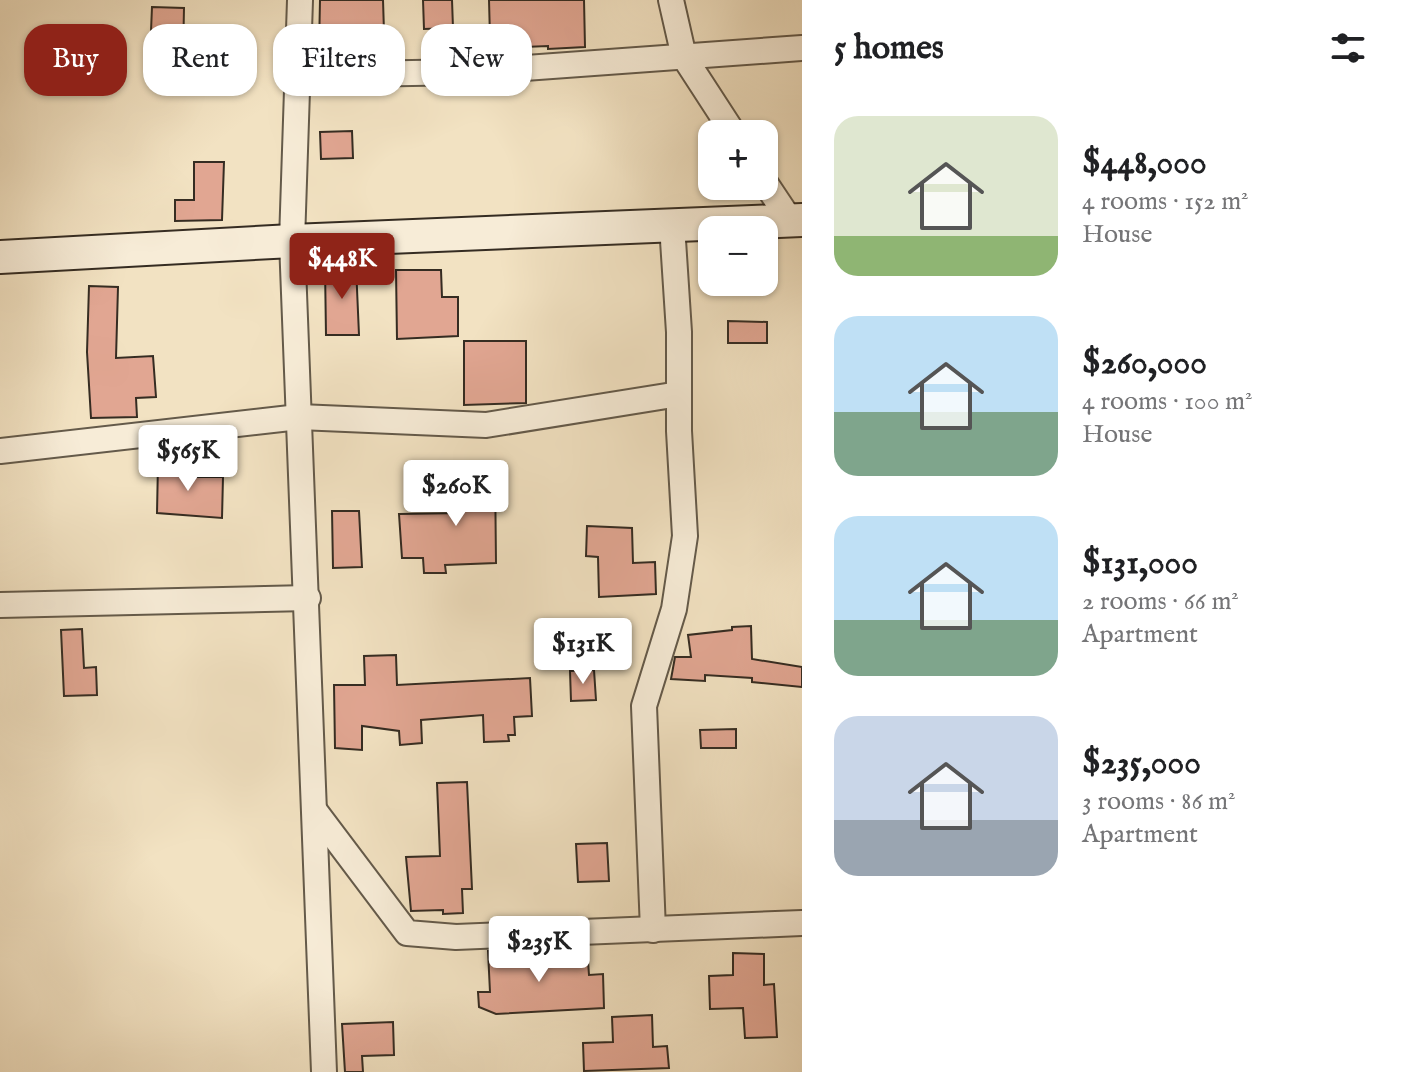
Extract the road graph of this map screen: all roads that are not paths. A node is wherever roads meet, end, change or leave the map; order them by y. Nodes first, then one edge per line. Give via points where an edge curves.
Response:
1 (300, 0) edge
2 (671, 0) edge
3 (299, 24) edge
4 (802, 48) edge
5 (684, 57) junction
6 (405, 73) edge
7 (297, 96) edge
8 (725, 120) edge
9 (778, 198) edge
10 (796, 220) edge
11 (672, 225) junction
12 (292, 241) junction
13 (0, 257) edge
14 (679, 394) junction
15 (299, 417) junction
16 (0, 451) edge
17 (308, 598) junction
18 (0, 605) edge
19 (315, 811) junction
20 (802, 923) edge
21 (653, 930) junction
22 (324, 1072) edge

1 - 3 street
2 - 5 street
4 - 5 street
5 - 6 street
5 - 8 street
7 - 12 street
9 - 10 street
10 - 11 street
11 - 12 street
11 - 14 street
12 - 13 street
12 - 15 street
14 - 15 street via 486,425
14 - 21 street via 685,536 674,609 644,706
15 - 16 street
15 - 17 street
17 - 18 street
17 - 19 street
19 - 21 street via 407,933 456,937
19 - 22 street
20 - 21 street

